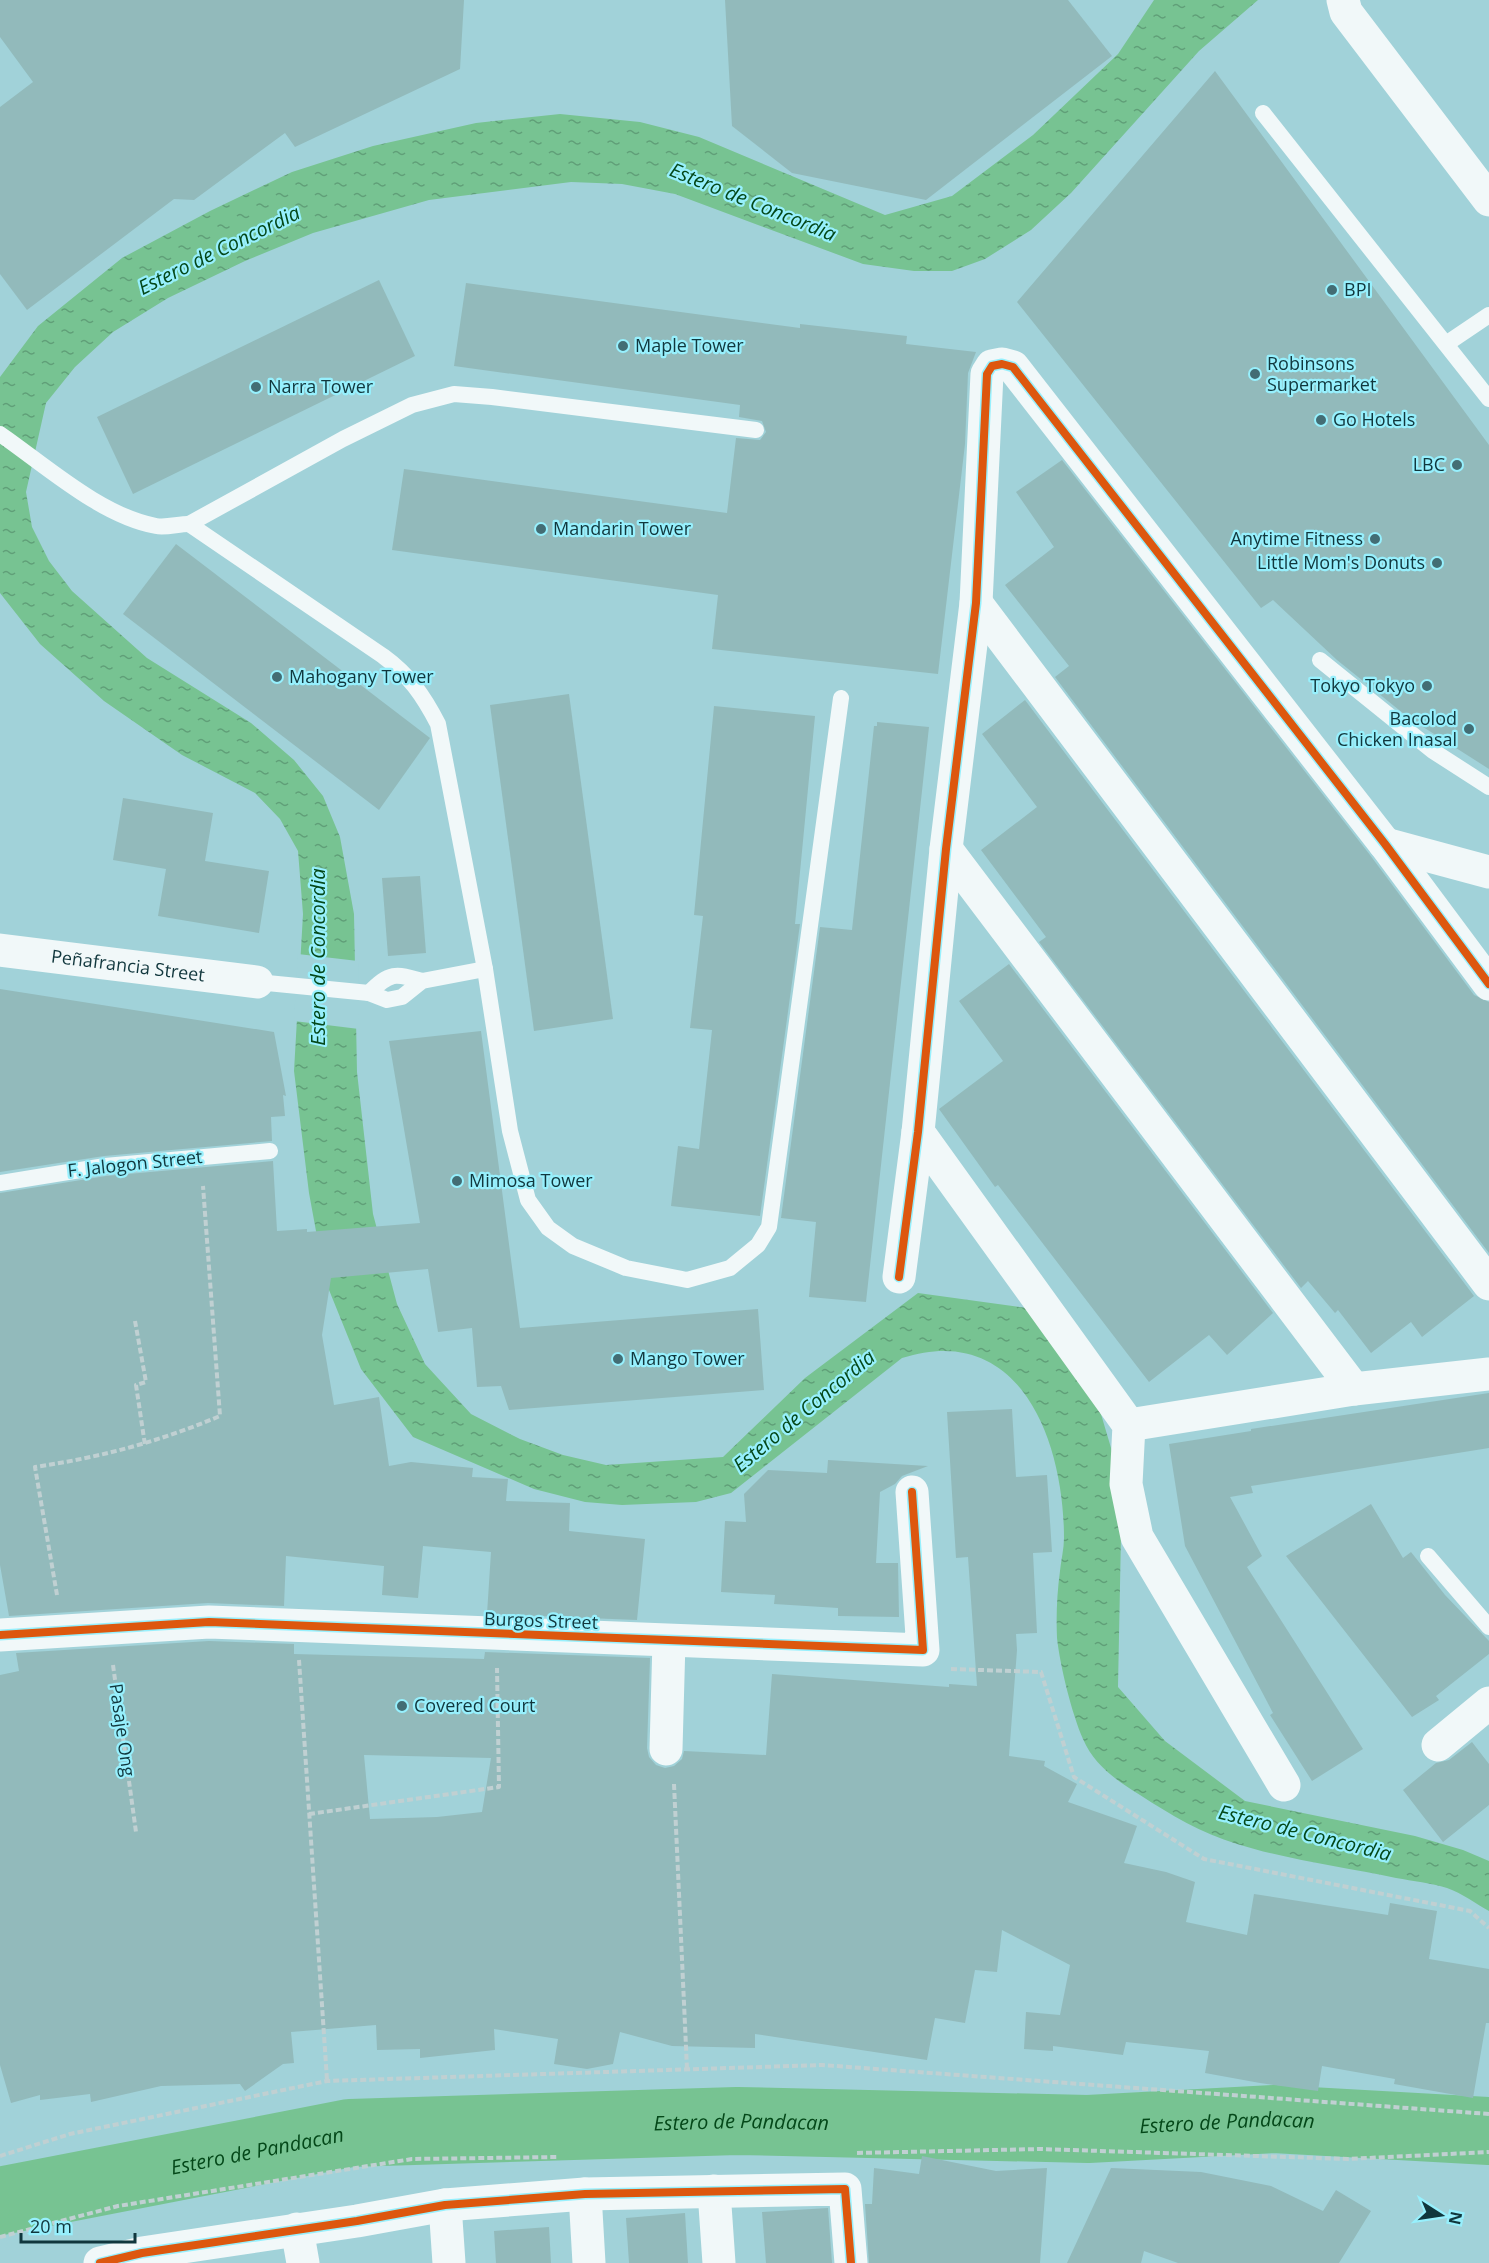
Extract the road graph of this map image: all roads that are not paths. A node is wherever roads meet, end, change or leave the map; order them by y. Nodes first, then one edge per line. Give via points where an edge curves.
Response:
1 (1336, 4) edge
2 (1263, 113) dead end
3 (1489, 200) edge
4 (1489, 315) edge
5 (1446, 344) junction
6 (1489, 399) edge
7 (750, 430) dead end
8 (0, 434) edge
9 (189, 524) junction
10 (976, 603) junction
11 (1320, 660) dead end
12 (841, 698) dead end
13 (1489, 787) edge
14 (1385, 844) junction
15 (946, 849) junction
16 (1489, 872) edge
17 (0, 950) edge
18 (485, 969) junction
19 (265, 983) joint
20 (1489, 984) edge
21 (918, 1132) junction
22 (270, 1151) dead end
23 (0, 1182) edge
24 (899, 1277) dead end
25 (1489, 1284) edge
26 (1489, 1374) edge
27 (1354, 1389) junction
28 (1129, 1425) junction
29 (912, 1492) dead end
30 (1428, 1556) dead end
31 (1489, 1627) edge
32 (0, 1635) edge
33 (669, 1641) junction
34 (1489, 1703) edge
35 (1438, 1745) dead end
36 (666, 1749) road end
37 (1284, 1785) dead end
38 (714, 2191) junction
39 (585, 2194) junction
40 (445, 2205) junction
41 (297, 2229) junction
42 (143, 2258) edge
43 (100, 2263) edge
44 (303, 2263) edge
45 (449, 2263) edge
46 (589, 2263) edge
47 (719, 2263) edge
48 (851, 2263) edge

1 - 3 street
2 - 5 lane
4 - 5 lane
5 - 6 lane
7 - 9 lane via 492,397 434,397 343,439
8 - 9 lane via 78,490 141,522 159,527
9 - 18 lane via 383,656 423,694 438,724
10 - 14 street via 987,374 992,366 1002,364 1012,368
10 - 15 street
10 - 25 street
11 - 13 lane via 1433,751
12 - 18 lane via 769,1227 758,1245 730,1268 687,1280 626,1268 573,1246 548,1228 528,1200 510,1131
14 - 16 street
14 - 20 street
15 - 21 street
15 - 27 street
17 - 19 street, Peñafrancia Street
18 - 19 lane via 422,981 402,997 387,1000 366,994
21 - 24 street
21 - 28 street
22 - 23 lane, F. Jalogon Street via 105,1166
26 - 27 street
27 - 28 street
28 - 37 street via 1126,1484 1137,1537
29 - 33 street, Burgos Street via 923,1650
30 - 31 lane
32 - 33 street, Burgos Street via 209,1622
33 - 36 street
34 - 35 street
38 - 39 street
38 - 47 street
38 - 48 street via 845,2189
39 - 40 street
39 - 46 street
40 - 41 street
40 - 45 street
41 - 42 street
41 - 44 street
42 - 43 street

